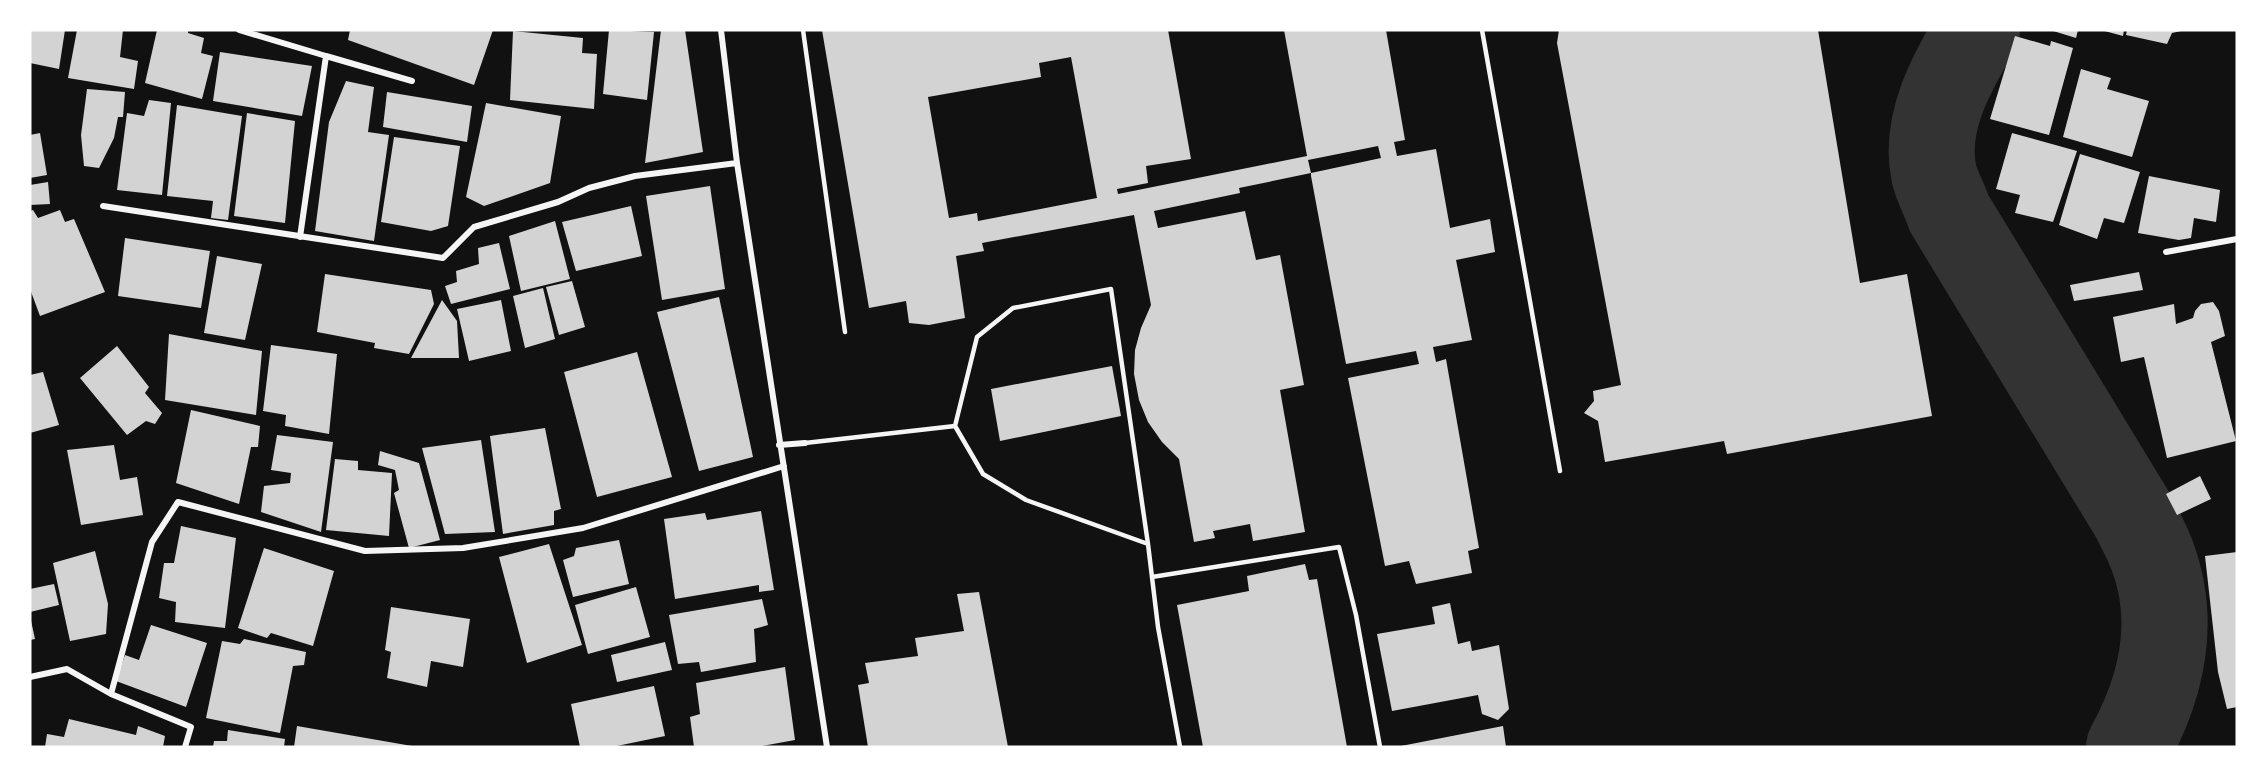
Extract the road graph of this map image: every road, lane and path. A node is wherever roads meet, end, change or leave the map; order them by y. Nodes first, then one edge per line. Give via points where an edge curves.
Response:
1 (239, 30) edge
2 (721, 30) edge
3 (803, 30) edge
4 (1482, 30) edge
5 (326, 56) junction
6 (412, 81) dead end
7 (737, 163) junction
8 (103, 206) dead end
9 (300, 237) junction
10 (2237, 238) edge
11 (2166, 252) dead end
12 (845, 332) dead end
13 (955, 426) junction
14 (805, 443) joint
15 (779, 445) junction
16 (784, 466) junction
17 (1560, 471) dead end
18 (1149, 544) junction
19 (1152, 578) junction
20 (30, 676) edge
21 (111, 693) junction
22 (185, 747) edge
23 (827, 747) edge
24 (1180, 747) edge
25 (1380, 747) edge

1 - 5 street
2 - 7 street
3 - 12 lane
4 - 17 lane
5 - 6 street
5 - 9 street
7 - 9 street via 635,176 589,188 558,202 474,226 443,258
7 - 15 street
8 - 9 street
10 - 11 street
13 - 14 lane
13 - 18 lane via 983,474 1017,495
13 - 18 lane via 976,337 1013,308 1110,289
14 - 15 street
15 - 16 street
16 - 21 street via 583,528 463,548 365,551 178,502 152,542
16 - 23 street
18 - 19 lane
19 - 24 lane
19 - 25 lane via 1339,547
20 - 21 street via 67,669
21 - 22 street via 191,727

